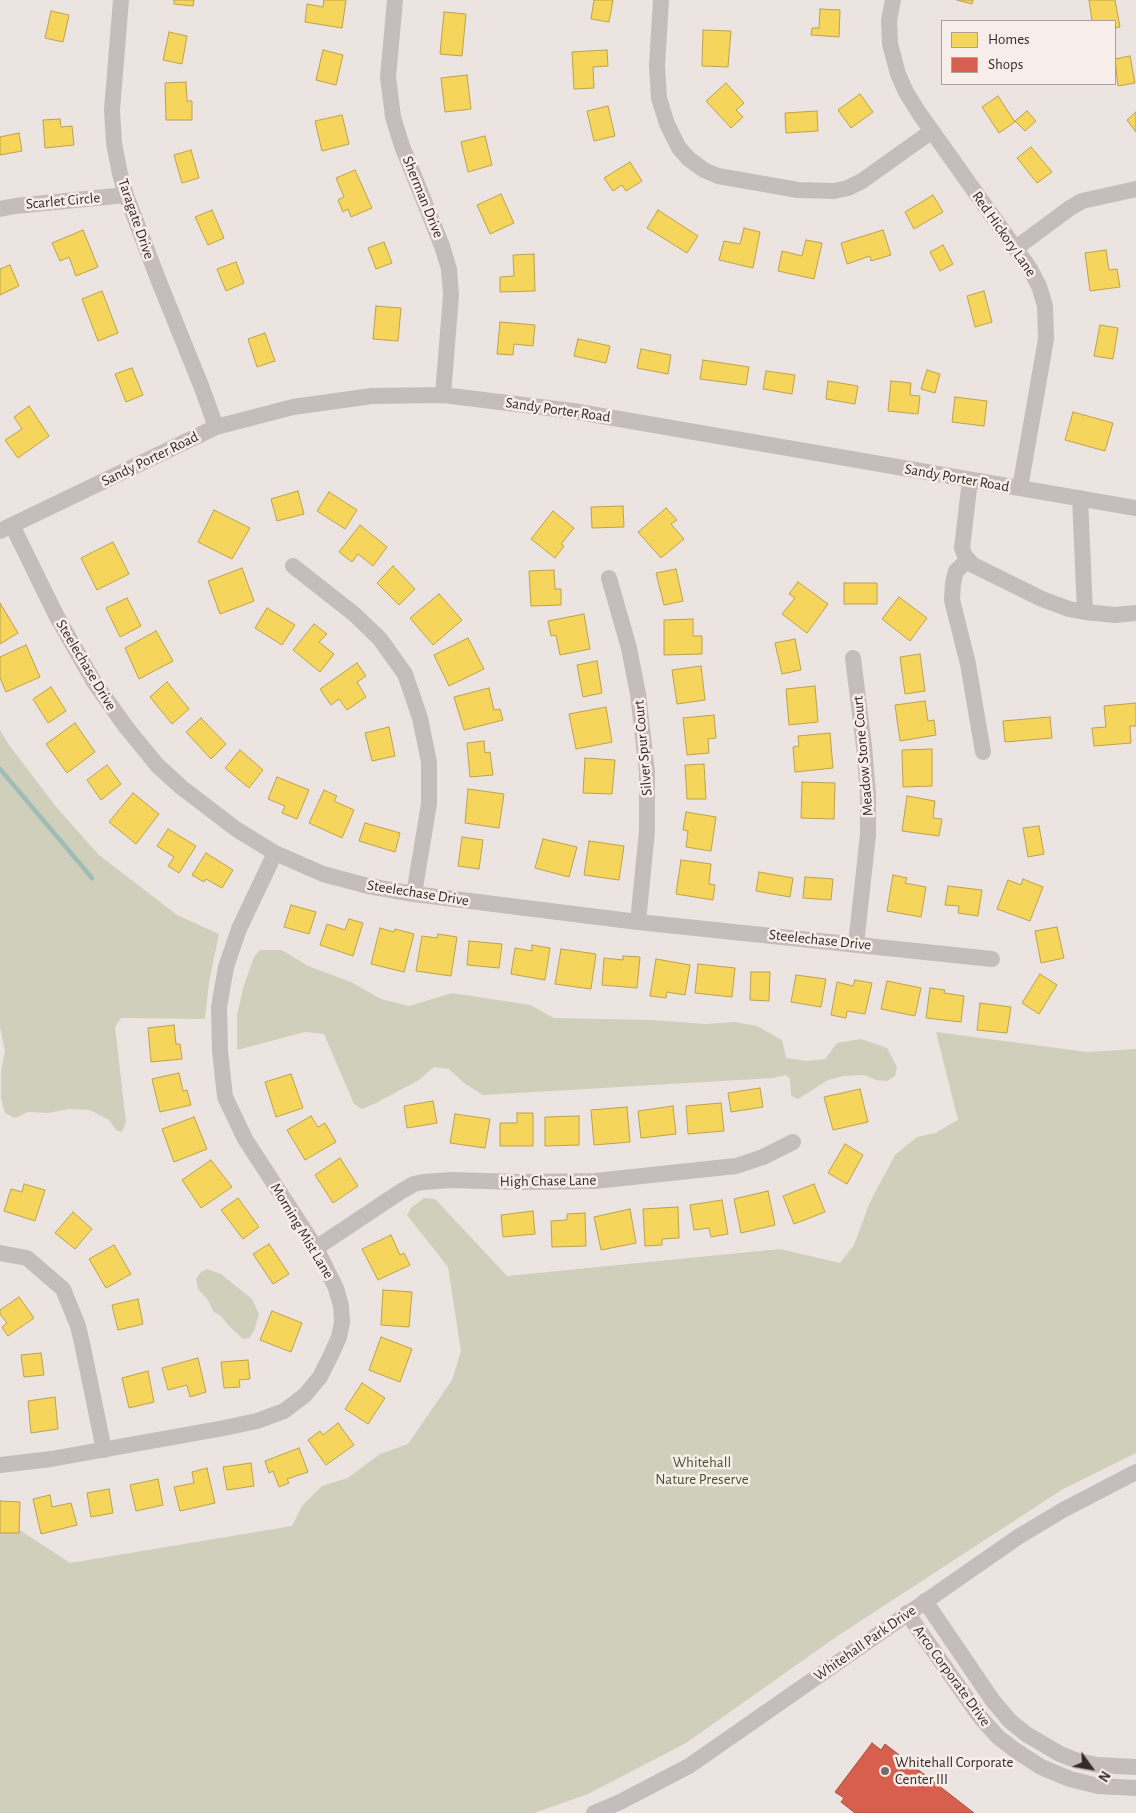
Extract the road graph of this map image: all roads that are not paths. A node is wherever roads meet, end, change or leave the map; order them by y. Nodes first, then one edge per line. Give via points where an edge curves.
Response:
1 (121, 0) edge
2 (395, 0) edge
3 (661, 0) edge
4 (893, 0) edge
5 (932, 131) junction
6 (1136, 189) edge
7 (126, 195) junction
8 (0, 209) edge
9 (1016, 248) junction
10 (443, 395) junction
11 (216, 427) junction
12 (970, 480) junction
13 (1020, 488) junction
14 (1080, 498) junction
15 (1136, 508) edge
16 (6, 528) edge
17 (968, 560) junction
18 (293, 566) dead end
19 (608, 578) dead end
20 (1085, 612) junction
21 (1136, 614) edge
22 (853, 658) dead end
23 (984, 752) dead end
24 (275, 853) junction
25 (414, 894) junction
26 (638, 922) junction
27 (856, 944) junction
28 (992, 959) dead end
29 (793, 1142) dead end
30 (316, 1248) junction
31 (0, 1253) edge
32 (104, 1450) junction
33 (0, 1464) edge
34 (1136, 1472) edge
35 (925, 1601) junction
36 (907, 1613) junction
37 (1136, 1766) edge
38 (1136, 1788) edge
39 (594, 1813) edge

1 - 7 street, Taragate Drive via 112,110 114,143
2 - 10 street, Sherman Drive via 388,77 390,107 442,246 450,281
3 - 5 street via 657,66 659,98 679,148 704,170 718,176 798,190 834,191 862,181
4 - 5 street, Red Hickory Lane via 889,31 893,59 906,92
5 - 9 street, Red Hickory Lane
6 - 9 street via 1082,201
7 - 8 street, Scarlet Circle
7 - 11 street, Taragate Drive
9 - 13 street, Red Hickory Lane via 1039,286 1046,314 1046,339
10 - 11 street, Sandy Porter Road via 334,400
10 - 12 street, Sandy Porter Road via 573,411
11 - 16 street, Sandy Porter Road
12 - 13 street, Sandy Porter Road
12 - 17 street via 962,548
13 - 14 street, Sandy Porter Road
14 - 15 street, Sandy Porter Road
14 - 20 street
16 - 24 street, Steelechase Drive via 94,682 157,765 236,829
17 - 20 street via 1042,599
17 - 23 street via 956,571 952,600
18 - 25 street via 380,638 404,674 420,718 429,762 429,804
19 - 26 street, Silver Spur Court via 629,648 647,772 647,831
20 - 21 street
22 - 27 street, Meadow Stone Court via 868,793 868,835
24 - 25 street, Steelechase Drive via 323,874
24 - 30 street, Morning Mist Lane via 239,929 226,967 219,1007 220,1051 225,1097 245,1139
25 - 26 street, Steelechase Drive
26 - 27 street, Steelechase Drive
27 - 28 street, Steelechase Drive
29 - 30 street, High Chase Lane via 736,1166 595,1181 451,1180 414,1184
30 - 32 street, Morning Mist Lane via 336,1288 342,1322 332,1354 320,1377 305,1395 284,1411 257,1421
31 - 32 street via 27,1258 63,1289 78,1326
32 - 33 street, Morning Mist Lane
34 - 35 street, Whitehall Park Drive via 1018,1537
35 - 36 street, Whitehall Park Drive
35 - 37 street, Arco Corporate Drive via 993,1701 1026,1734 1051,1750 1078,1761 1111,1767
36 - 38 street, Arco Corporate Drive via 980,1717 1015,1750 1041,1767 1070,1779 1098,1786
36 - 39 street, Whitehall Park Drive via 689,1766

